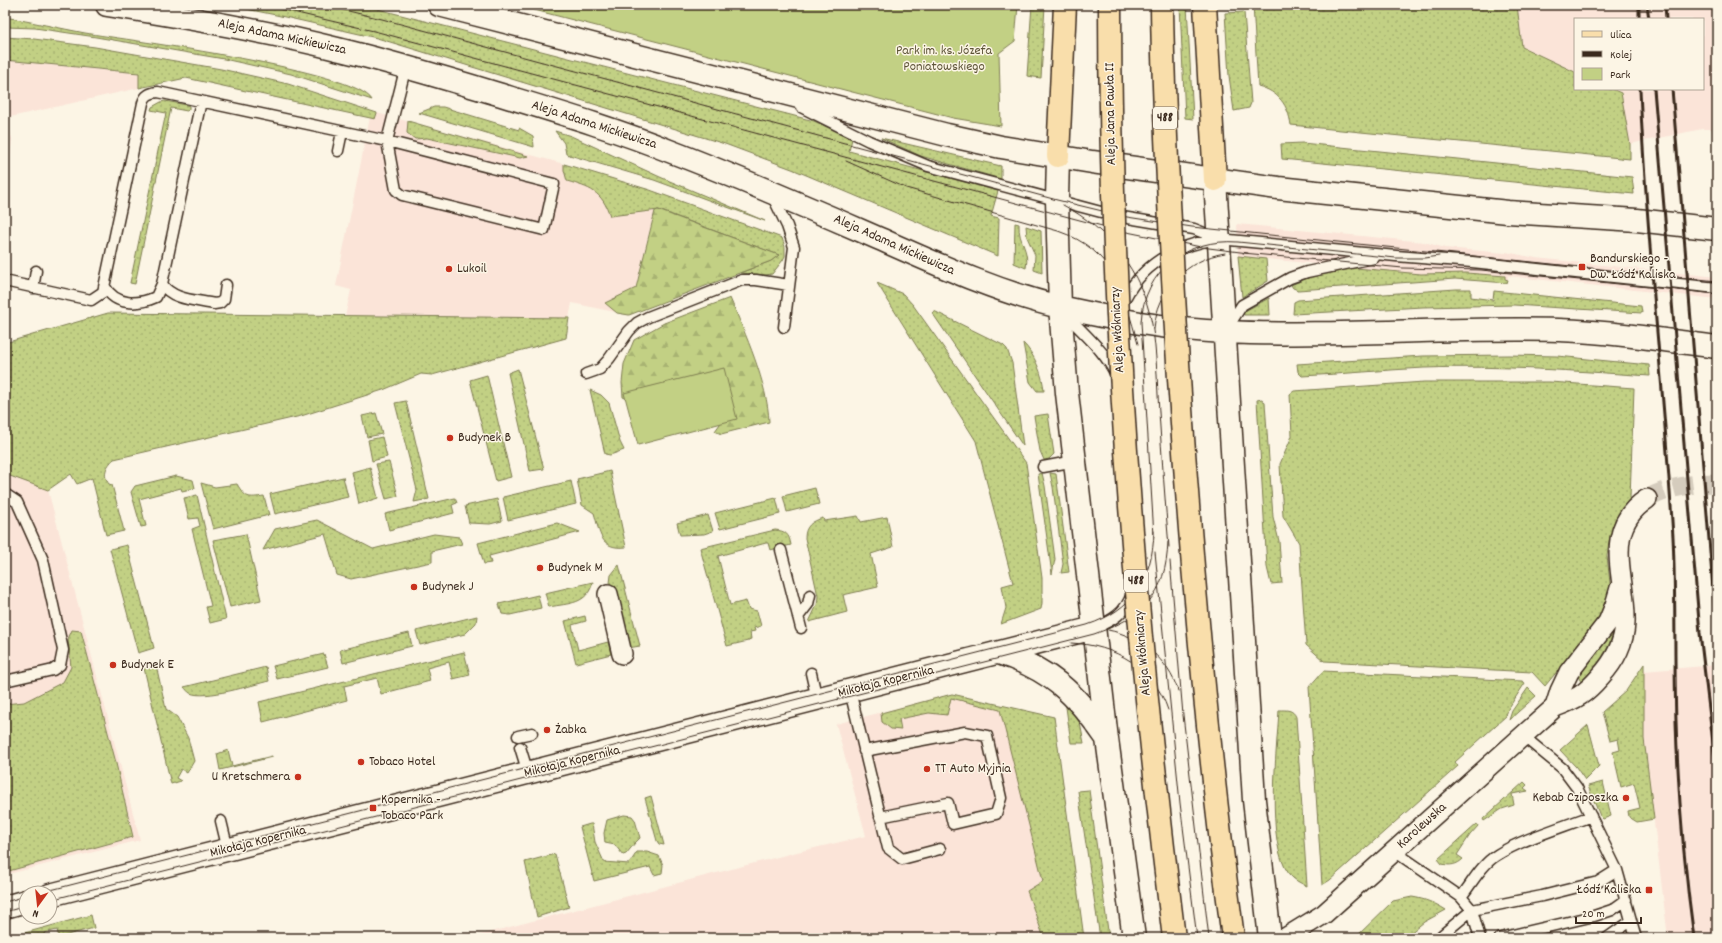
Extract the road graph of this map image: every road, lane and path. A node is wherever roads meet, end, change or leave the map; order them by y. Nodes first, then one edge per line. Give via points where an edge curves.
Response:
1 (107, 5) edge
2 (439, 5) edge
3 (1065, 5) edge
4 (1110, 5) edge
5 (1162, 5) edge
6 (1205, 5) edge
7 (406, 66) junction
8 (754, 86) junction
9 (201, 101) junction
10 (342, 132) junction
11 (387, 141) junction
12 (338, 151) dead end
13 (1058, 156) junction
14 (1215, 180) junction
15 (769, 190) junction
16 (1057, 200) junction
17 (1113, 223) joint
18 (1717, 229) edge
19 (1218, 239) junction
20 (1396, 256) junction
21 (36, 271) dead end
22 (9, 282) dead end
23 (162, 284) junction
24 (226, 285) dead end
25 (789, 285) junction
26 (105, 286) junction
27 (33, 288) junction
28 (1717, 288) edge
29 (1060, 307) junction
30 (1118, 318) junction
31 (784, 327) dead end
32 (1225, 332) junction
33 (1717, 347) edge
34 (586, 374) dead end
35 (1120, 389) junction
36 (1075, 461) junction
37 (1043, 467) dead end
38 (5, 494) edge
39 (1647, 499) tunnel mouth
40 (781, 550) dead end
41 (1621, 583) junction
42 (608, 594) dead end
43 (810, 595) dead end
44 (798, 617) junction
45 (801, 628) dead end
46 (1094, 628) junction
47 (999, 653) junction
48 (622, 654) dead end
49 (811, 673) dead end
50 (5, 681) edge
51 (850, 691) junction
52 (818, 699) junction
53 (1555, 707) junction
54 (532, 733) dead end
55 (518, 736) dead end
56 (1523, 736) junction
57 (1107, 739) junction
58 (520, 747) dead end
59 (864, 751) junction
60 (528, 773) junction
61 (1591, 816) junction
62 (880, 817) junction
63 (220, 821) dead end
64 (940, 849) dead end
65 (228, 850) junction
66 (1394, 851) junction
67 (1616, 870) junction
68 (58, 893) edge
69 (1461, 897) junction
70 (1626, 900) junction
71 (18, 903) edge
72 (5, 907) edge
73 (1472, 910) junction
74 (1631, 922) junction
75 (1442, 935) dead end
76 (1134, 938) edge
77 (1174, 938) edge
78 (1233, 938) edge
79 (1270, 938) edge
80 (1285, 938) edge
81 (1480, 938) edge
82 (1500, 938) edge
83 (1607, 938) edge
84 (1636, 938) edge

1 - 7 main road, Aleja Adama Mickiewicza via 258,31
2 - 8 main road
3 - 13 main road
4 - 17 main road, Aleja Jana Pawła II / 488, bridge
5 - 78 main road, 488, bridge via 1163,93 1179,391 1207,722
6 - 14 main road
7 - 11 lane
7 - 15 main road, Aleja Adama Mickiewicza via 614,130
8 - 13 main road via 947,135
8 - 16 lane via 912,160
9 - 10 lane
9 - 23 lane
9 - 26 lane via 158,92 144,98
10 - 11 lane
10 - 12 lane
11 - 11 lane via 396,190 402,195 544,230 554,184
13 - 14 main road
13 - 16 main road
14 - 18 main road via 1508,212 1636,220
14 - 19 main road
15 - 25 lane via 787,226 794,247
15 - 29 main road, Aleja Adama Mickiewicza via 958,273 1017,295
16 - 19 lane via 1137,221 1194,229
16 - 29 main road
17 - 77 main road, Aleja Włókniarzy / 488, bridge via 1122,394 1136,578
19 - 20 lane
19 - 30 lane via 1176,250 1157,261 1141,275 1130,290
19 - 32 main road
20 - 28 lane
20 - 32 lane via 1346,263 1290,278 1242,304
21 - 27 lane
22 - 27 lane
23 - 24 lane via 172,295 214,304 224,299
23 - 26 lane via 156,297 135,304 109,294
25 - 31 lane
25 - 34 lane via 742,280 648,317 629,330 600,369
26 - 27 lane via 103,292 91,300
29 - 30 main road, Aleja Adama Mickiewicza
29 - 35 lane via 1108,360
29 - 36 main road
30 - 32 main road, Aleja Adama Mickiewicza via 1178,328
30 - 35 lane via 1116,336
32 - 33 main road, Aleja Adama Mickiewicza via 1560,330 1627,335
32 - 79 main road via 1254,800
35 - 46 lane via 1133,588 1126,606 1118,615
36 - 37 lane
36 - 46 main road
38 - 50 lane via 17,502 43,560 63,650 60,665 53,670
39 - 41 street, Karolewska via 1632,511 1620,536 1618,553
40 - 44 lane
41 - 53 street, Karolewska via 1608,622 1569,672
41 - 53 street, Karolewska via 1625,624 1619,650 1604,673 1586,692
42 - 48 street
43 - 44 lane via 808,604
44 - 45 lane
46 - 47 main road, Mikołaja Kopernika
46 - 57 main road
47 - 51 main road, Mikołaja Kopernika
47 - 57 main road via 1040,671 1062,685 1082,704
49 - 52 lane
51 - 52 main road, Mikołaja Kopernika
51 - 59 lane
52 - 60 main road, Mikołaja Kopernika
53 - 56 street, Karolewska
54 - 55 lane
56 - 61 lane via 1562,768 1577,788
56 - 66 street, Karolewska
57 - 76 main road
58 - 60 lane
59 - 62 lane
59 - 62 lane via 965,732 986,736 1001,798 996,814 953,824 948,803
60 - 65 main road, Mikołaja Kopernika
61 - 67 lane
61 - 69 lane via 1496,855
62 - 64 lane via 888,848 902,859
63 - 65 lane
65 - 68 main road, Mikołaja Kopernika
66 - 69 lane
66 - 80 street, Karolewska via 1324,914
67 - 70 lane
67 - 73 lane via 1598,882
69 - 73 lane
70 - 74 lane
70 - 82 lane via 1612,910 1594,916
71 - 72 main road
73 - 75 lane
73 - 81 lane
74 - 83 lane
74 - 84 lane

